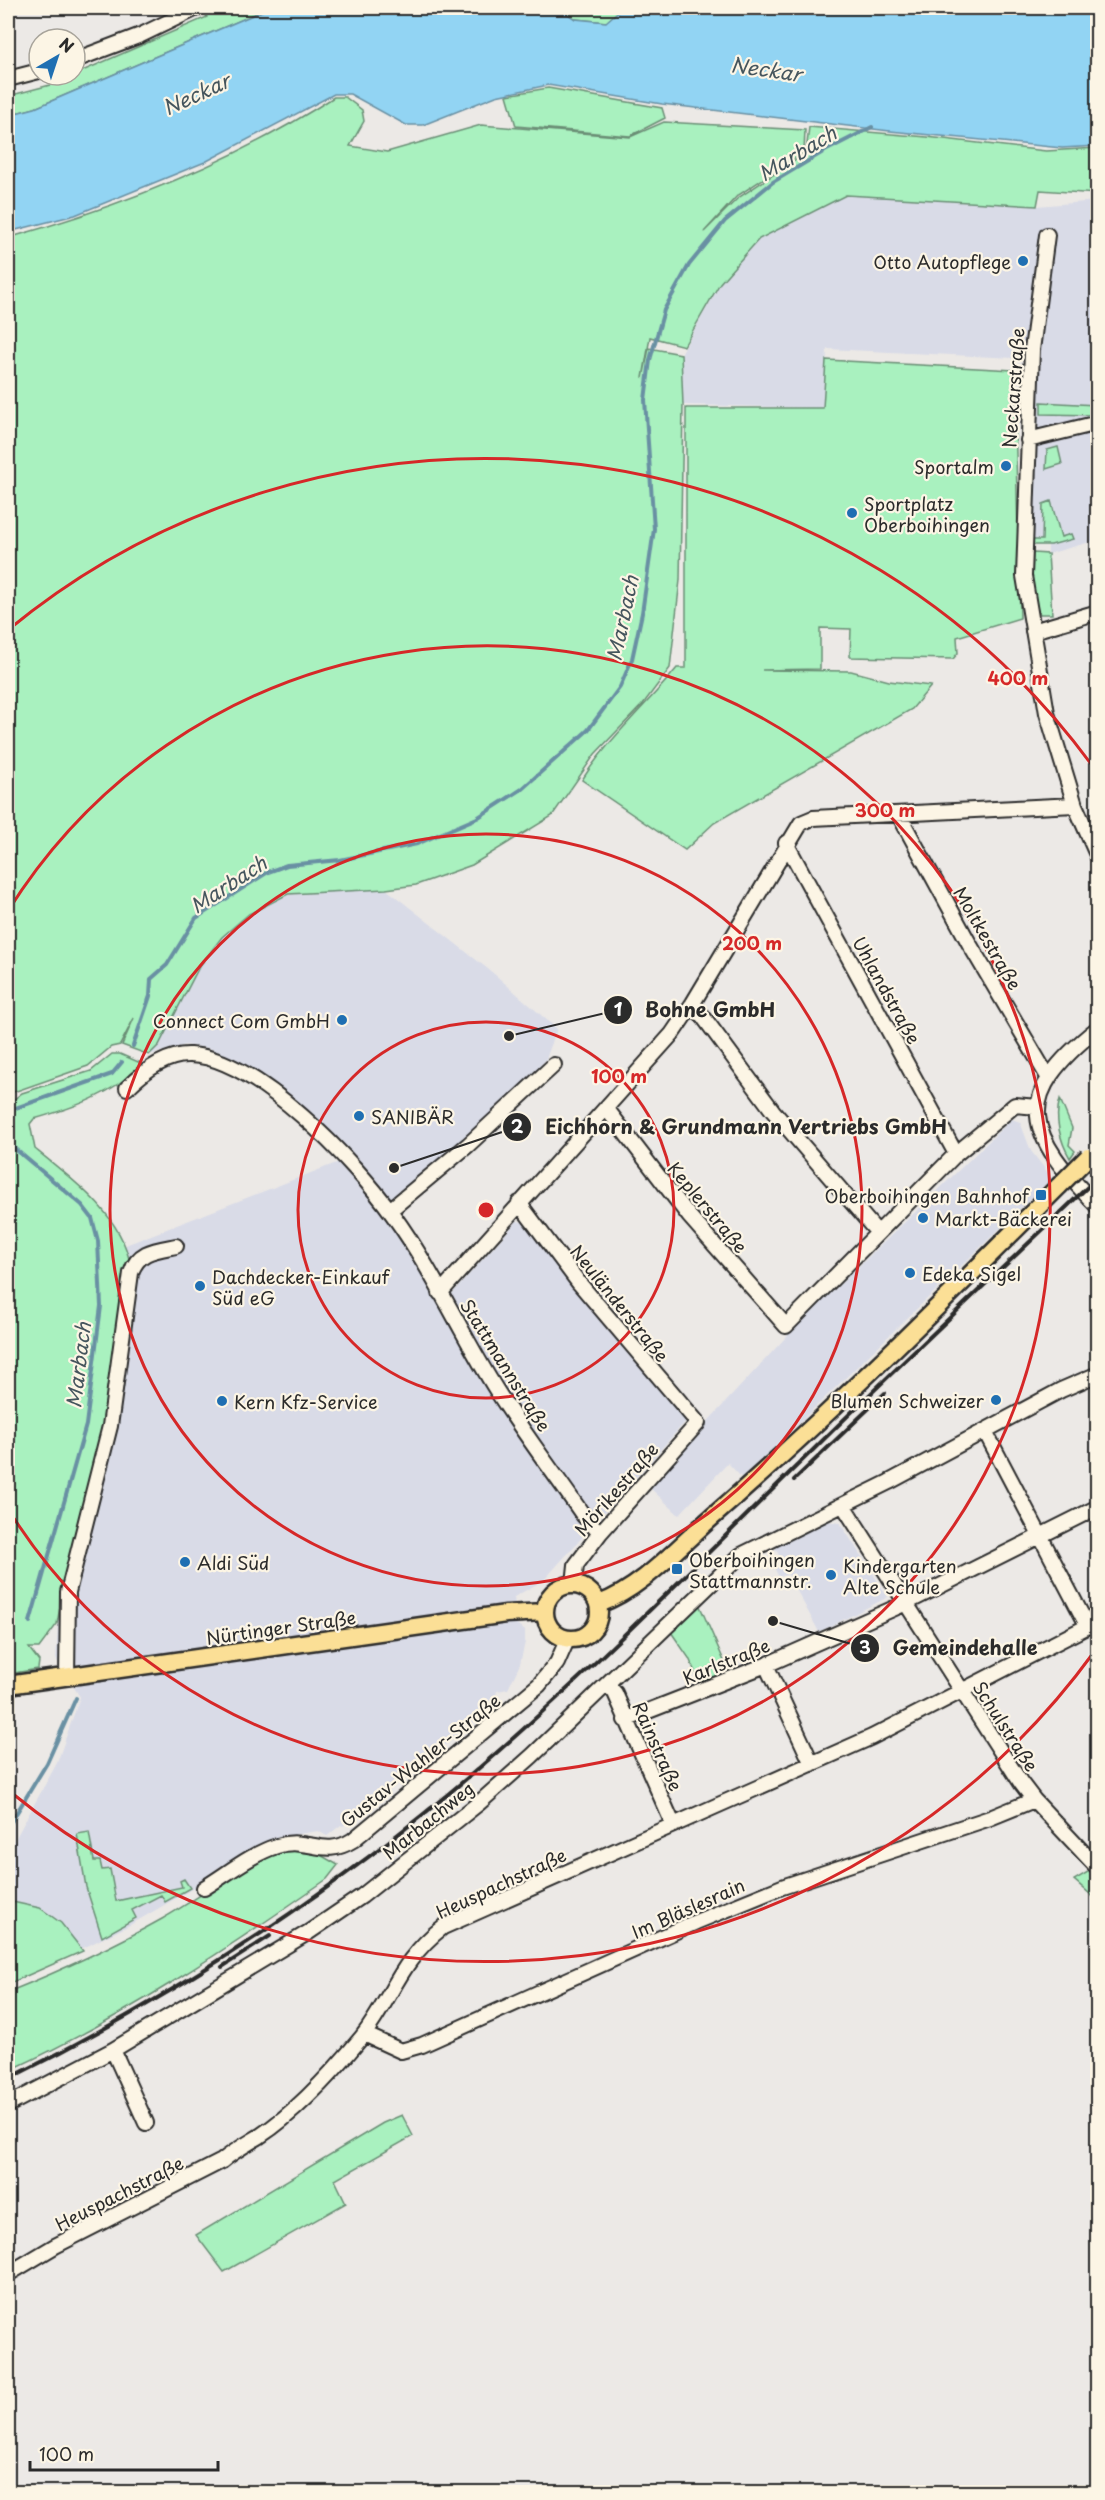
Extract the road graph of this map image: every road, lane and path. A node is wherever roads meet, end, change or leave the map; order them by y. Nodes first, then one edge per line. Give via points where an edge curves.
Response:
1 (196, 8) edge
2 (87, 55) edge
3 (27, 74) edge
4 (8, 79) edge
5 (1047, 235) dead end
6 (1098, 423) edge
7 (1028, 440) junction
8 (1098, 612) edge
9 (1033, 631) junction
10 (1075, 805) junction
11 (899, 815) junction
12 (786, 843) junction
13 (1098, 857) edge
14 (693, 1003) junction
15 (1098, 1028) edge
16 (554, 1065) dead end
17 (1048, 1077) junction
18 (127, 1088) dead end
19 (1037, 1107) junction
20 (606, 1108) junction
21 (1093, 1153) edge
22 (956, 1154) junction
23 (519, 1203) junction
24 (1098, 1207) edge
25 (390, 1210) junction
26 (878, 1233) junction
27 (176, 1246) dead end
28 (440, 1293) junction
29 (1098, 1374) edge
30 (698, 1423) joint
31 (984, 1431) junction
32 (1098, 1507) edge
33 (836, 1508) junction
34 (600, 1533) junction
35 (1039, 1536) junction
36 (574, 1584) junction
37 (906, 1603) junction
38 (598, 1604) junction
39 (545, 1612) junction
40 (1092, 1623) edge
41 (568, 1638) junction
42 (766, 1665) junction
43 (67, 1678) junction
44 (15, 1684) edge
45 (608, 1685) junction
46 (961, 1691) junction
47 (625, 1720) junction
48 (812, 1764) junction
49 (1034, 1800) junction
50 (673, 1824) junction
51 (1095, 1865) dead end
52 (204, 1888) dead end
53 (364, 2034) junction
54 (113, 2050) junction
55 (8, 2105) edge
56 (146, 2123) dead end
57 (8, 2274) edge

1 - 2 street
3 - 4 street
5 - 7 street, Neckarstraße via 1032,350
6 - 7 street
7 - 9 street, Neckarstraße via 1024,576
8 - 9 street
9 - 10 street, Neckarstraße via 1047,713
10 - 11 street
10 - 13 street, Neckarstraße
11 - 12 street via 813,818 801,823
11 - 17 street, Moltkestraße
12 - 14 street
12 - 22 street, Uhlandstraße
14 - 20 street via 641,1071
14 - 26 street via 774,1111
15 - 17 street via 1064,1057
16 - 25 street
17 - 19 street
18 - 25 street, Stattmannstraße via 156,1065 187,1055 236,1069 266,1087 309,1124
19 - 22 street via 1015,1105
19 - 24 street via 1049,1150
20 - 23 street
20 - 26 street, Keplerstraße via 689,1216 786,1326
21 - 38 main road, bridge via 992,1255 747,1487 649,1572 615,1598
22 - 26 street
23 - 28 street
23 - 30 street, Neuländerstraße via 579,1283
25 - 28 street, Stattmannstraße
27 - 43 street via 148,1252 135,1260 131,1273 110,1426 68,1592
28 - 34 street, Stattmannstraße via 498,1392 583,1515
29 - 31 street
30 - 34 street, Mörikestraße
31 - 33 street
31 - 35 street
32 - 35 street, Karlstraße
33 - 37 street, Schulstraße
33 - 45 street, Marbachweg via 741,1555
34 - 36 street, Mörikestraße via 576,1565
35 - 37 street, Karlstraße
35 - 40 street
36 - 38 main road via 589,1590
36 - 39 main road via 551,1594
37 - 42 street, Karlstraße
37 - 46 street, Schulstraße
38 - 41 main road via 600,1614 593,1629 581,1637
39 - 41 main road via 551,1629
39 - 43 main road, Nürtinger Straße via 506,1614
40 - 46 street, Heuspachstraße
41 - 52 street, Gustav-Wahler-Straße via 557,1663 539,1685 353,1840 334,1849 297,1842 277,1846
42 - 47 street, Karlstraße
42 - 48 street
43 - 44 main road, Nürtinger Straße
45 - 47 street, Rainstraße
45 - 54 street, Marbachweg via 478,1803 362,1896 300,1938
46 - 48 street, Heuspachstraße via 919,1715
46 - 49 street, Schulstraße
47 - 50 street, Rainstraße
48 - 50 street, Heuspachstraße
49 - 51 street, Schulstraße
49 - 53 street, Im Bläslesrain via 782,1887 422,2046 401,2051
50 - 53 street, Heuspachstraße via 443,1927 412,1955
53 - 57 street, Heuspachstraße via 339,2064 260,2136 222,2161
54 - 55 street, Marbachweg
54 - 56 street

